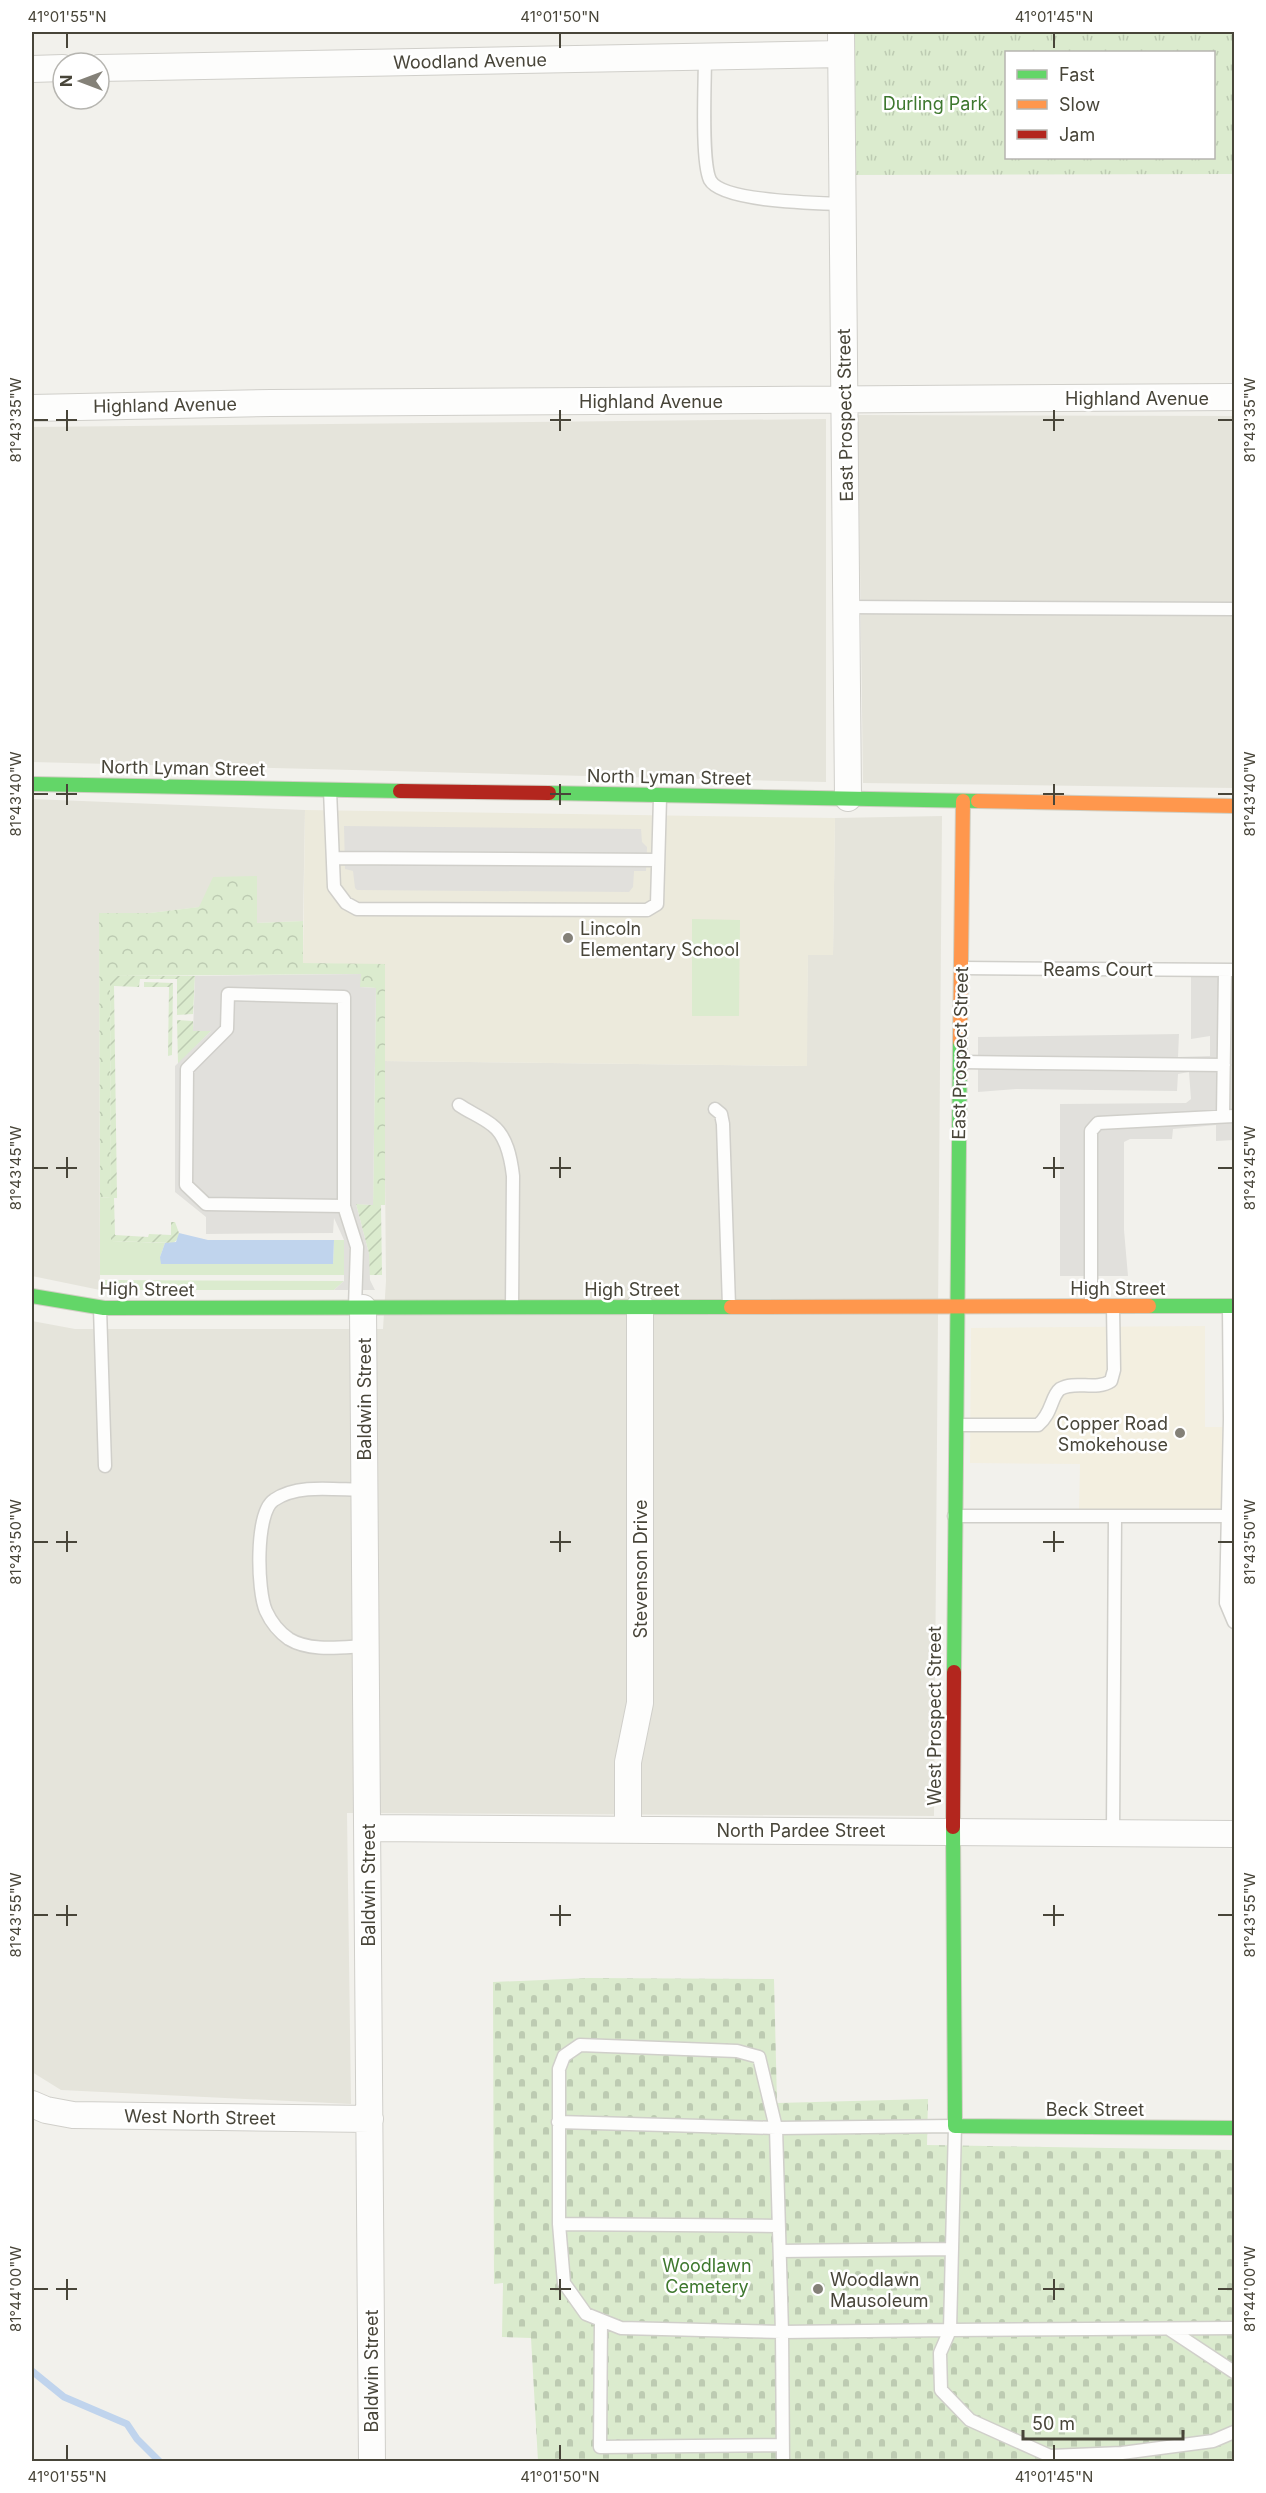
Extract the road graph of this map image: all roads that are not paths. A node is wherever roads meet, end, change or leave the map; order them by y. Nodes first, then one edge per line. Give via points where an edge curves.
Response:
1 (841, 43) edge
2 (705, 56) junction
3 (51, 68) edge
4 (111, 68) edge
5 (32, 69) edge
6 (843, 204) junction
7 (1234, 397) edge
8 (844, 400) junction
9 (32, 408) edge
10 (846, 607) junction
11 (1234, 609) edge
12 (32, 784) edge
13 (330, 789) junction
14 (660, 795) junction
15 (848, 798) junction
16 (963, 801) junction
17 (1234, 806) edge
18 (333, 858) junction
19 (658, 860) junction
20 (961, 968) junction
21 (1230, 970) edge
22 (961, 1062) junction
23 (1224, 1065) junction
24 (459, 1105) dead end
25 (715, 1109) dead end
26 (1229, 1116) edge
27 (344, 1206) junction
28 (32, 1296) edge
29 (640, 1306) junction
30 (956, 1306) junction
31 (1091, 1306) junction
32 (1113, 1306) junction
33 (1232, 1306) edge
34 (100, 1307) junction
35 (729, 1307) junction
36 (359, 1308) junction
37 (512, 1308) junction
38 (1232, 1419) edge
39 (956, 1425) junction
40 (105, 1466) dead end
41 (365, 1490) junction
42 (953, 1516) junction
43 (1227, 1516) junction
44 (1115, 1517) junction
45 (1234, 1622) edge
46 (366, 1646) junction
47 (368, 1828) junction
48 (628, 1830) junction
49 (952, 1831) junction
50 (1113, 1833) junction
51 (1234, 1834) edge
52 (32, 2104) edge
53 (369, 2119) junction
54 (558, 2122) junction
55 (954, 2126) junction
56 (776, 2128) junction
57 (1234, 2128) edge
58 (559, 2224) junction
59 (779, 2226) junction
60 (951, 2249) junction
61 (780, 2251) junction
62 (601, 2320) junction
63 (1168, 2328) junction
64 (1234, 2328) edge
65 (950, 2330) junction
66 (782, 2332) junction
67 (1234, 2372) edge
68 (1234, 2432) edge
69 (783, 2445) junction
70 (1051, 2458) edge
71 (372, 2462) edge
72 (783, 2462) edge

1 - 2 street, Woodland Avenue
1 - 6 street, East Prospect Street
2 - 4 street, Woodland Avenue
2 - 6 lane via 706,162 711,182 726,193
3 - 5 street
6 - 8 street, East Prospect Street
7 - 8 street, Highland Avenue
8 - 9 street, Highland Avenue
8 - 10 street, East Prospect Street
10 - 11 lane
10 - 15 street, East Prospect Street
12 - 13 street, North Lyman Street
13 - 14 street, North Lyman Street
13 - 18 lane
14 - 15 street, North Lyman Street
14 - 19 lane
15 - 16 street, North Lyman Street
16 - 17 street, North Lyman Street
16 - 20 street, East Prospect Street
18 - 19 lane
18 - 19 lane via 334,887 346,903 357,909 647,910 657,904
20 - 21 lane, Reams Court
20 - 22 street, East Prospect Street
21 - 23 lane
22 - 23 lane
22 - 30 street, East Prospect Street
23 - 26 lane
24 - 37 lane via 492,1125 502,1136 511,1161
25 - 35 lane via 723,1124
26 - 31 lane via 1098,1123 1091,1131
27 - 27 lane via 344,996 228,994 227,1029 187,1069 186,1185 206,1204
27 - 36 lane via 357,1247
28 - 34 street, High Street
29 - 35 street, High Street
29 - 37 street, High Street
29 - 48 street, Stevenson Drive via 640,1703 628,1762
30 - 31 street, High Street
30 - 35 street, High Street
30 - 39 street, West Prospect Street
31 - 32 street, High Street
32 - 33 street, High Street
32 - 39 lane via 1111,1381 1060,1389 1048,1417 1038,1425
33 - 38 lane
34 - 36 street, High Street
34 - 40 lane
36 - 37 street, High Street
36 - 41 street, Baldwin Street
38 - 43 lane
39 - 42 street, West Prospect Street
41 - 46 street, Baldwin Street
41 - 46 lane via 308,1490 272,1501 263,1517 260,1580 265,1609 275,1627 291,1640 311,1646
42 - 44 lane
42 - 49 street, West Prospect Street
43 - 44 lane
43 - 45 lane via 1226,1603
44 - 50 lane
46 - 47 street, Baldwin Street
47 - 48 street, North Pardee Street
47 - 53 street, Baldwin Street
48 - 49 street, North Pardee Street
49 - 50 street, North Pardee Street
49 - 55 street, West Prospect Street
50 - 51 street, North Pardee Street
52 - 53 street, West North Street via 74,2115
53 - 71 street, Baldwin Street
54 - 56 lane
54 - 56 lane via 559,2069 564,2056 580,2044 737,2051 759,2058
54 - 58 lane
55 - 56 lane
55 - 57 street, Beck Street
55 - 60 lane
56 - 59 lane
58 - 59 lane
58 - 62 lane via 564,2283 586,2314
59 - 61 lane
60 - 61 lane
60 - 65 lane
61 - 66 lane
62 - 66 lane via 621,2328
62 - 69 lane via 600,2447
63 - 64 lane
63 - 65 lane
63 - 67 lane
65 - 66 lane
65 - 70 lane via 940,2353 941,2390 970,2420
66 - 69 lane
68 - 70 lane via 1202,2443
69 - 72 lane

